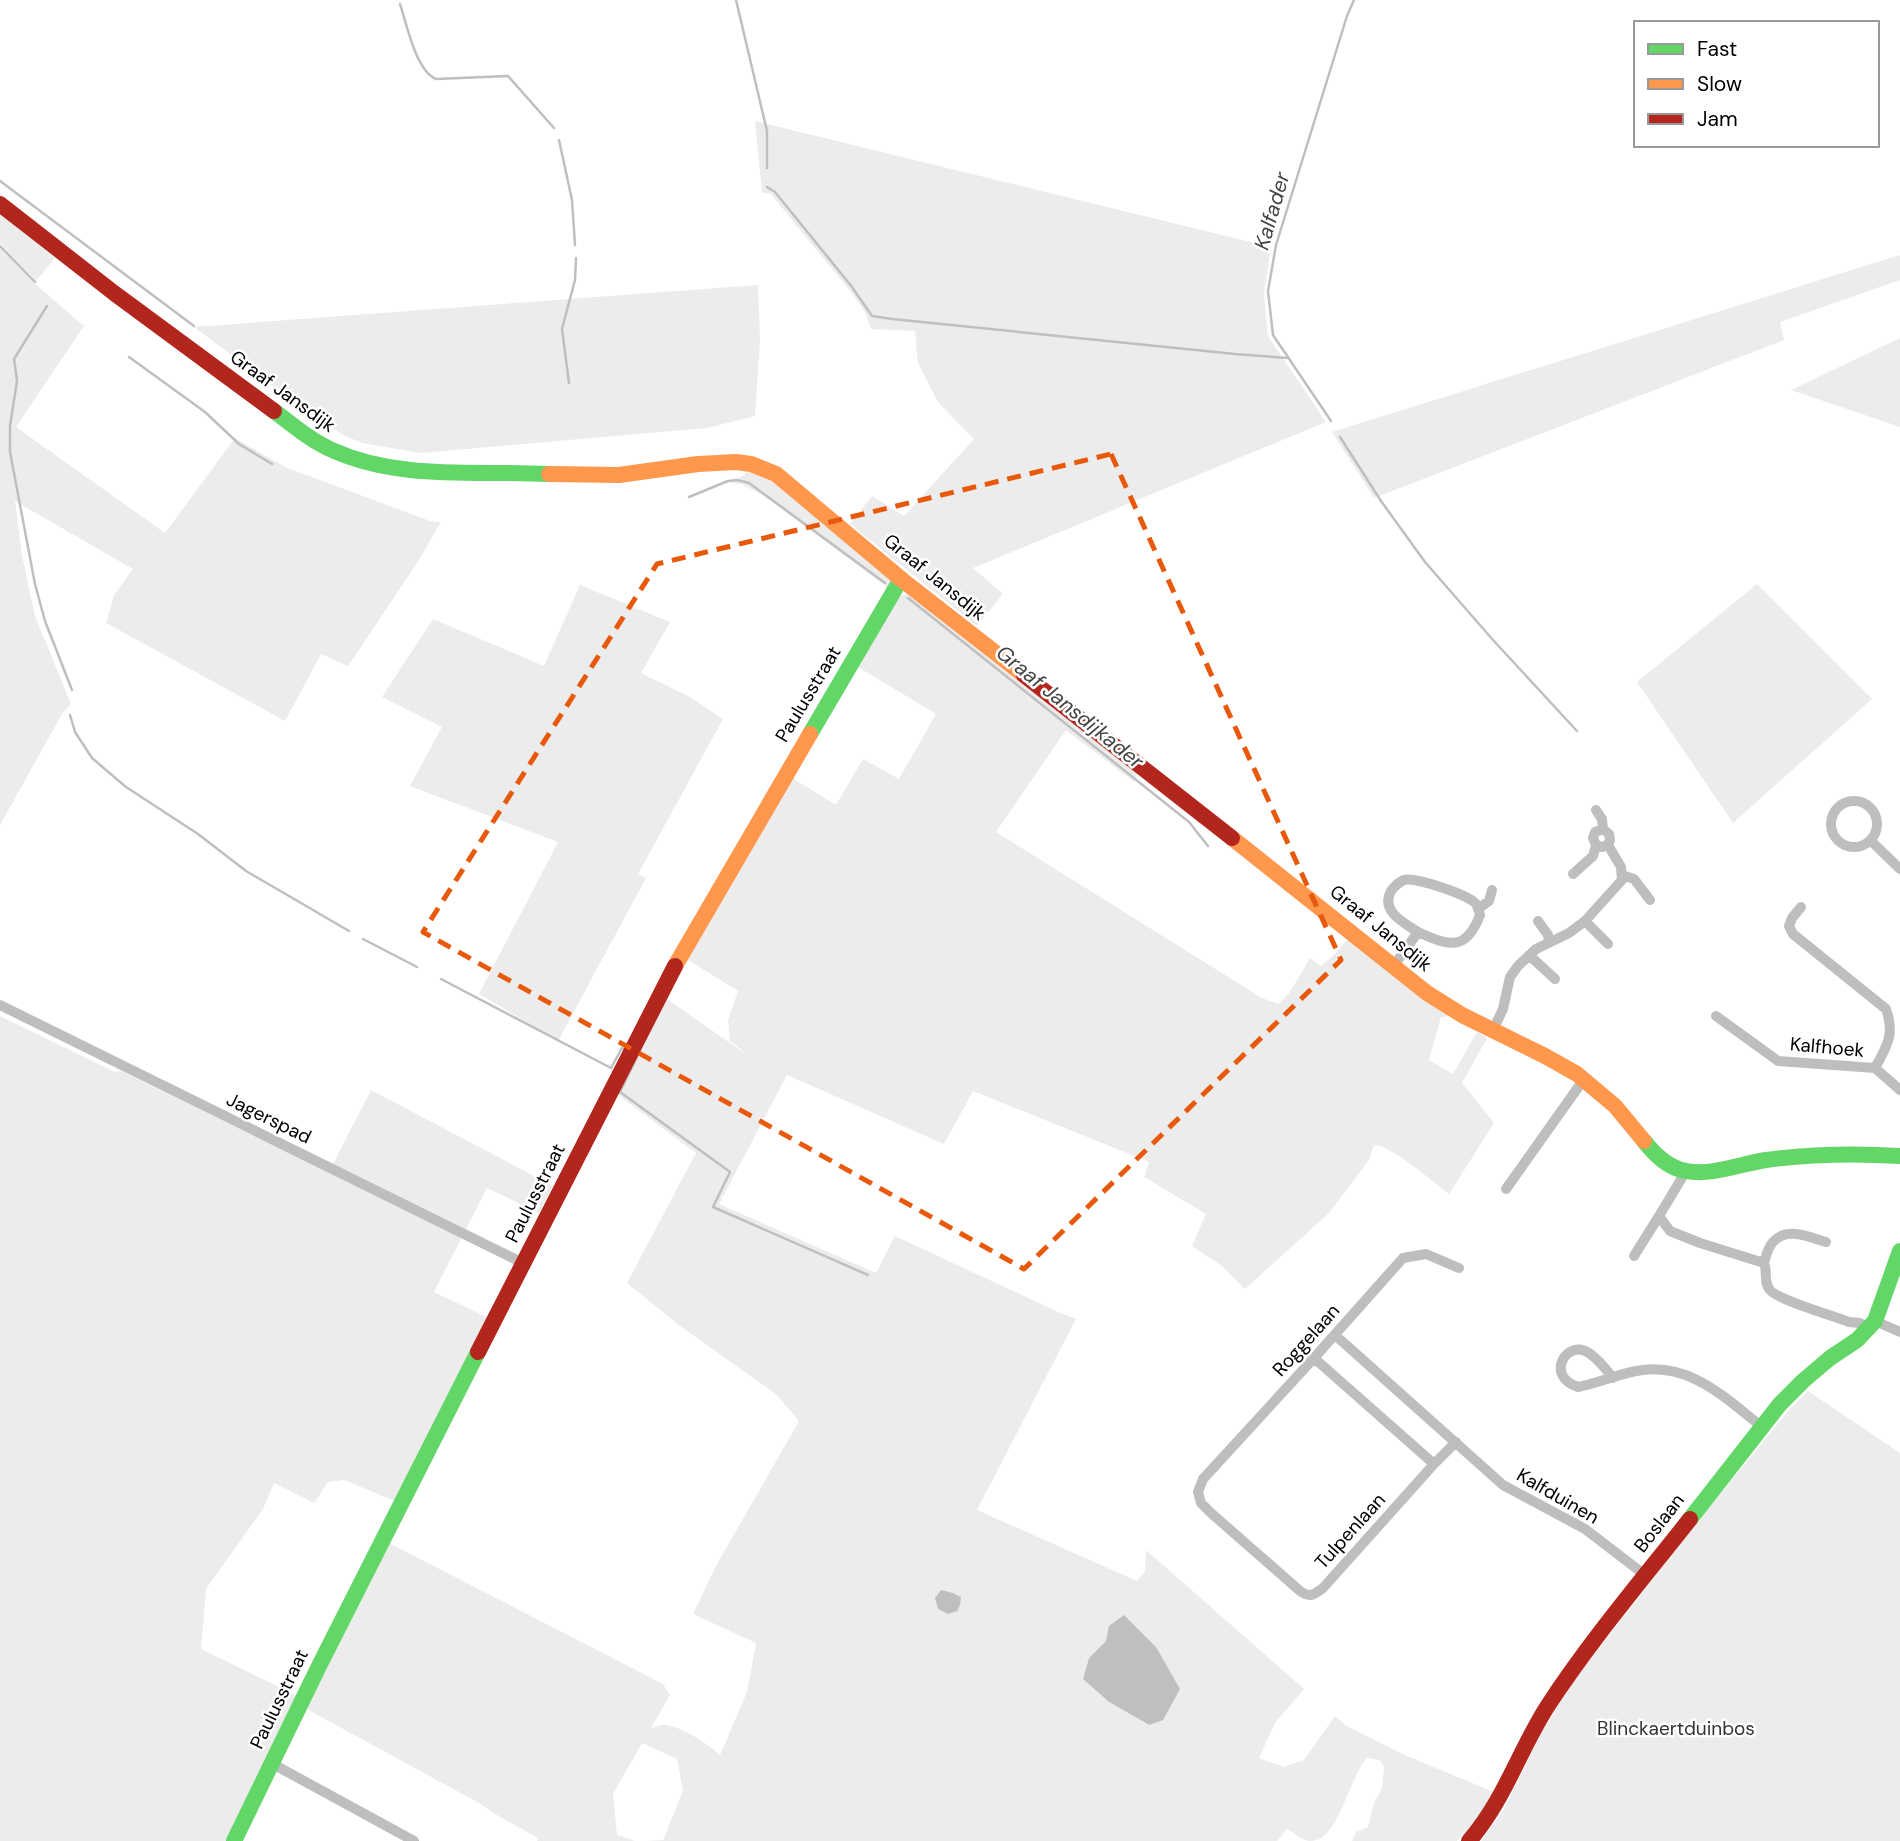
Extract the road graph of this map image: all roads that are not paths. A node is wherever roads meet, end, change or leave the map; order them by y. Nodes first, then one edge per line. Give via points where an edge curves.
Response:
1 (0, 204) edge
2 (901, 579) junction
3 (1596, 810) dead end
4 (1871, 841) junction
5 (1602, 845) junction
6 (1900, 869) edge
7 (1573, 874) dead end
8 (1622, 875) junction
9 (1493, 890) dead end
10 (1650, 900) dead end
11 (1801, 907) dead end
12 (1478, 909) junction
13 (1538, 921) dead end
14 (1585, 921) junction
15 (1418, 932) junction
16 (1549, 943) junction
17 (1608, 944) dead end
18 (1530, 955) junction
19 (1393, 967) junction
20 (1555, 979) dead end
21 (0, 1005) edge
22 (1716, 1016) dead end
23 (1493, 1030) junction
24 (1875, 1069) junction
25 (1584, 1079) junction
26 (1900, 1090) edge
27 (1900, 1156) edge
28 (1686, 1171) junction
29 (1506, 1189) dead end
30 (1659, 1216) junction
31 (1826, 1242) dead end
32 (1900, 1251) edge
33 (1633, 1256) dead end
34 (1763, 1263) junction
35 (523, 1264) junction
36 (1459, 1268) dead end
37 (1872, 1325) junction
38 (1900, 1332) edge
39 (1335, 1335) junction
40 (1314, 1358) junction
41 (1613, 1378) junction
42 (1761, 1426) junction
43 (1456, 1442) junction
44 (1434, 1464) junction
45 (1198, 1492) joint
46 (1645, 1575) junction
47 (271, 1763) junction
48 (234, 1841) edge
49 (414, 1841) edge
50 (1469, 1841) edge

1 - 2 street, Graaf Jansdijk via 114,293 337,454 443,473 634,475 737,462 757,466 776,474
2 - 19 street, Graaf Jansdijk
2 - 35 street, Paulusstraat via 680,955
3 - 5 street via 1603,830 1594,834 1593,841
4 - 4 street via 1877,830 1871,808 1855,801 1839,807 1830,822 1837,840 1854,848
4 - 6 street
5 - 7 street
5 - 8 street via 1621,867
8 - 10 street via 1634,878
8 - 14 street
9 - 12 street via 1489,901
11 - 24 street via 1788,926 1793,933 1886,1009 1890,1039
12 - 15 street via 1475,927 1461,942 1435,940
12 - 15 street via 1469,898 1403,880 1391,892 1389,908
13 - 16 street
14 - 16 street
14 - 17 street
15 - 19 street
16 - 18 street
18 - 20 street
18 - 23 street via 1510,977
19 - 23 street, Graaf Jansdijk via 1445,1005
21 - 35 street, Jagerspad
22 - 24 street, Kalfhoek via 1778,1061
23 - 25 street, Graaf Jansdijk via 1540,1051
24 - 26 street, Kalfhoek
25 - 28 street, Graaf Jansdijk via 1629,1121 1656,1157
25 - 29 street
27 - 28 street, Graaf Jansdijk via 1818,1155 1709,1173
28 - 30 street
30 - 33 street
30 - 34 street via 1670,1231
31 - 34 street via 1798,1233 1783,1235 1770,1246
32 - 37 street
34 - 37 street via 1767,1285 1776,1295
35 - 47 street, Paulusstraat
36 - 39 street, Roggelaan via 1426,1254 1403,1258
37 - 38 street
37 - 42 street, Boslaan via 1803,1381
39 - 40 street, Roggelaan
39 - 43 street, Kalfduinen
40 - 44 street
40 - 45 street, Roggelaan via 1203,1479
41 - 41 street via 1578,1387 1562,1375 1562,1362 1569,1352 1583,1350
41 - 42 street via 1636,1371 1680,1372 1703,1383
42 - 46 street, Boslaan
43 - 44 street
43 - 46 street, Kalfduinen via 1503,1485 1585,1529
44 - 45 street, Tulpenlaan via 1323,1588 1306,1596 1201,1503
46 - 50 street, Boslaan via 1561,1686 1498,1802
47 - 48 street, Paulusstraat
47 - 49 street

